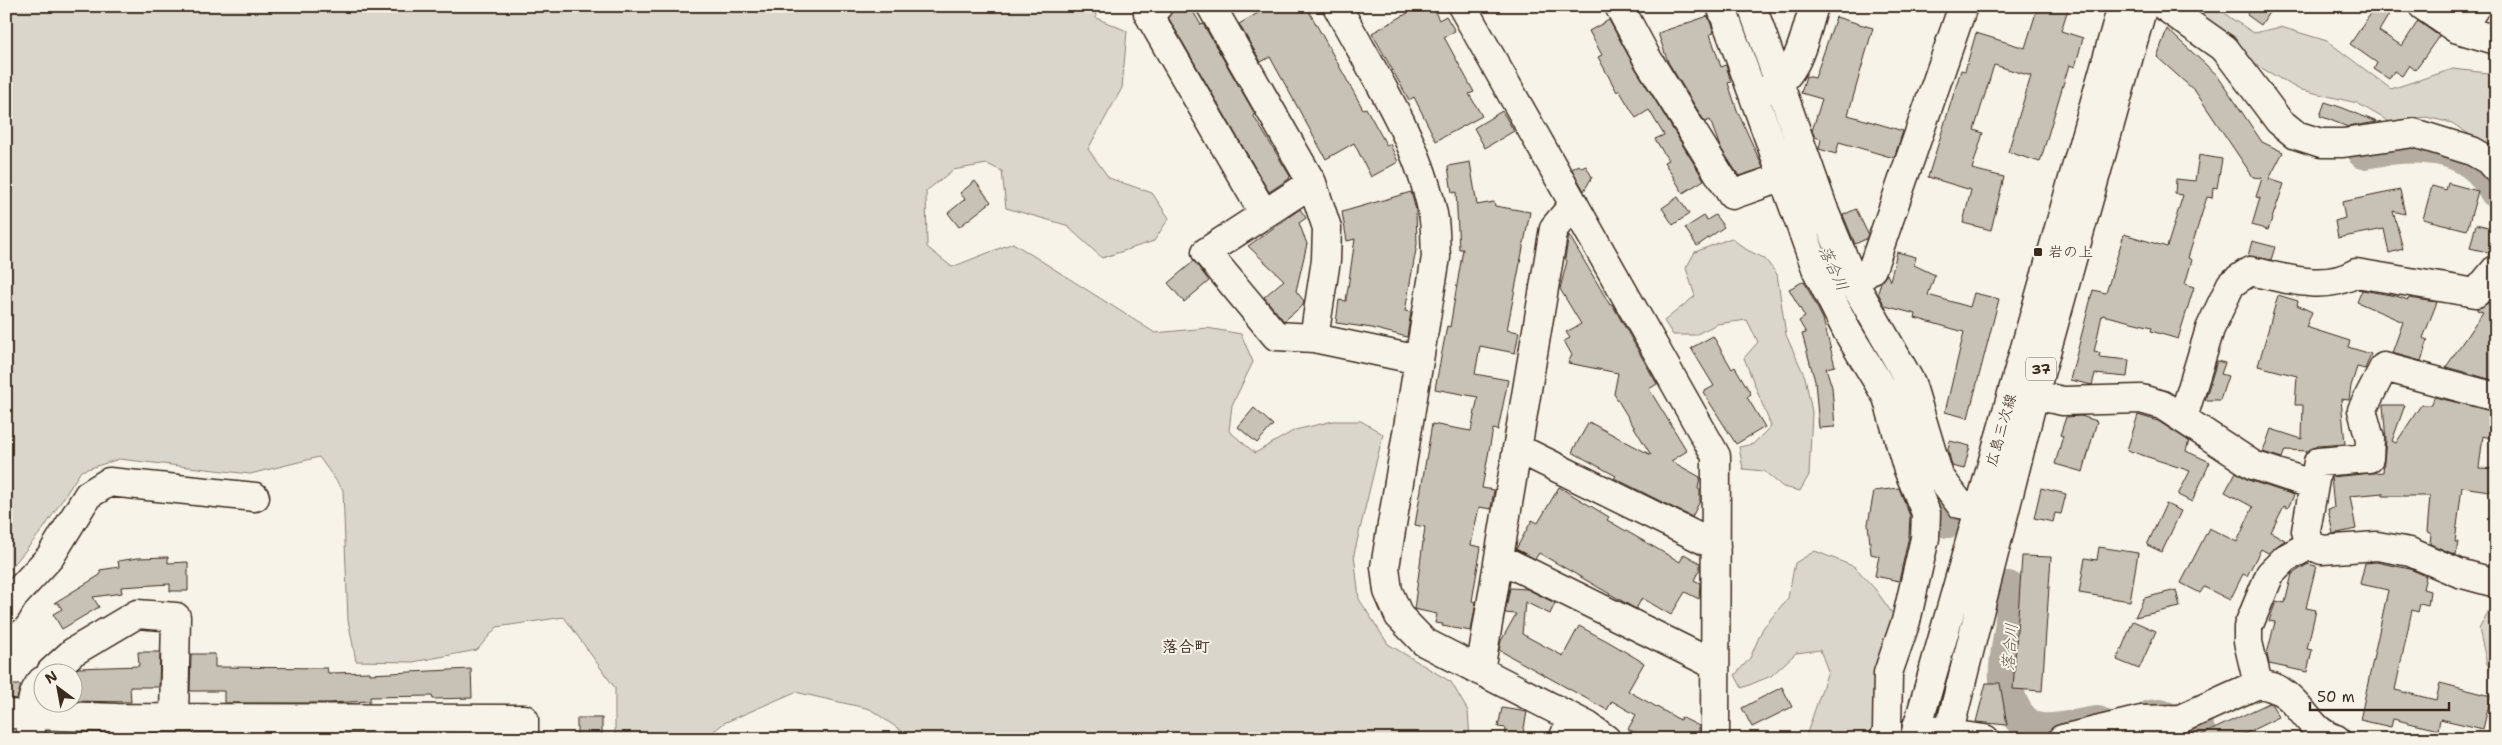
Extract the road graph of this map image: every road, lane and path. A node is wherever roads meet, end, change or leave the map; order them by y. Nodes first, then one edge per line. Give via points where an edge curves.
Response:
1 (1158, 6) edge
2 (1211, 6) edge
3 (1336, 6) edge
4 (1462, 6) edge
5 (1619, 6) edge
6 (1721, 6) edge
7 (1752, 6) edge
8 (1814, 6) edge
9 (1963, 6) edge
10 (2122, 6) edge
11 (2143, 6) edge
12 (2164, 6) edge
13 (2423, 6) edge
14 (2476, 6) edge
15 (2461, 29) junction
16 (2496, 40) edge
17 (1766, 91) junction
18 (2496, 169) edge
19 (1783, 177) junction
20 (1312, 183) junction
21 (1574, 204) junction
22 (1264, 214) junction
23 (2496, 269) edge
24 (1854, 283) junction
25 (1314, 338) junction
26 (1419, 360) junction
27 (2034, 395) junction
28 (2496, 397) edge
29 (2183, 418) junction
30 (1517, 448) junction
31 (2314, 484) junction
32 (255, 497) dead end
33 (1992, 509) junction
34 (2310, 545) junction
35 (1716, 546) junction
36 (1499, 558) junction
37 (2496, 583) edge
38 (6, 609) edge
39 (62, 662) edge
40 (1715, 665) junction
41 (1480, 671) junction
42 (2258, 684) junction
43 (32, 696) edge
44 (174, 718) junction
45 (23, 722) edge
46 (1568, 728) edge
47 (117, 729) edge
48 (1915, 732) edge
49 (1947, 736) edge
50 (2332, 738) edge
51 (524, 739) edge
52 (1606, 739) edge
53 (1715, 739) edge
54 (1884, 739) edge
55 (1985, 739) edge
56 (2062, 739) edge

1 - 22 street via 1148,13
2 - 20 street
3 - 26 street via 1402,124 1434,216 1436,257
4 - 21 street
5 - 19 street via 1647,58 1732,195
6 - 17 street
7 - 17 street
8 - 17 street via 1793,70
9 - 24 street via 1872,269
10 - 33 street, 広島三次線 / 37
11 - 27 street, 広島三次線 / 37
12 - 18 street via 2225,49 2279,121 2296,134 2322,143 2343,143 2414,133 2472,151
13 - 15 street
14 - 15 street
15 - 16 street
17 - 19 street
17 - 24 street via 1825,213
19 - 54 street via 1817,271 1847,331 1887,397 1907,467 1926,513 1925,538 1906,621 1888,673
20 - 22 street
20 - 25 street via 1327,228 1326,260
21 - 30 street via 1554,228
21 - 35 street via 1716,456
22 - 25 street via 1206,252 1276,336
23 - 29 street via 2476,293 2356,273 2344,280 2321,284 2250,271 2231,284 2214,320
24 - 33 street via 1912,383 1939,476 1960,504
25 - 26 street
26 - 41 street via 1386,567 1388,591 1399,616 1424,642
27 - 29 street via 2063,401 2141,399 2162,405
27 - 33 street, 広島三次線 / 37
28 - 31 street via 2384,367 2362,410 2370,439 2369,458 2318,462
29 - 31 street via 2253,465
30 - 35 street
30 - 36 street
31 - 34 street via 2306,531
32 - 38 street via 109,482 88,495 50,557
33 - 48 street, 広島三次線 / 37
33 - 49 street, 広島三次線 / 37
34 - 37 street via 2322,550 2377,546 2410,552 2459,574
34 - 42 street via 2286,558 2270,574 2248,628
35 - 40 street
36 - 40 street
36 - 41 street
39 - 44 street via 137,614 176,617
40 - 53 street
41 - 46 street
42 - 50 street via 2273,686 2288,695 2321,732
42 - 56 street via 2180,719 2141,720
43 - 45 street
44 - 47 street
44 - 51 street via 524,719
45 - 47 street
46 - 52 street
48 - 49 street
49 - 55 street

